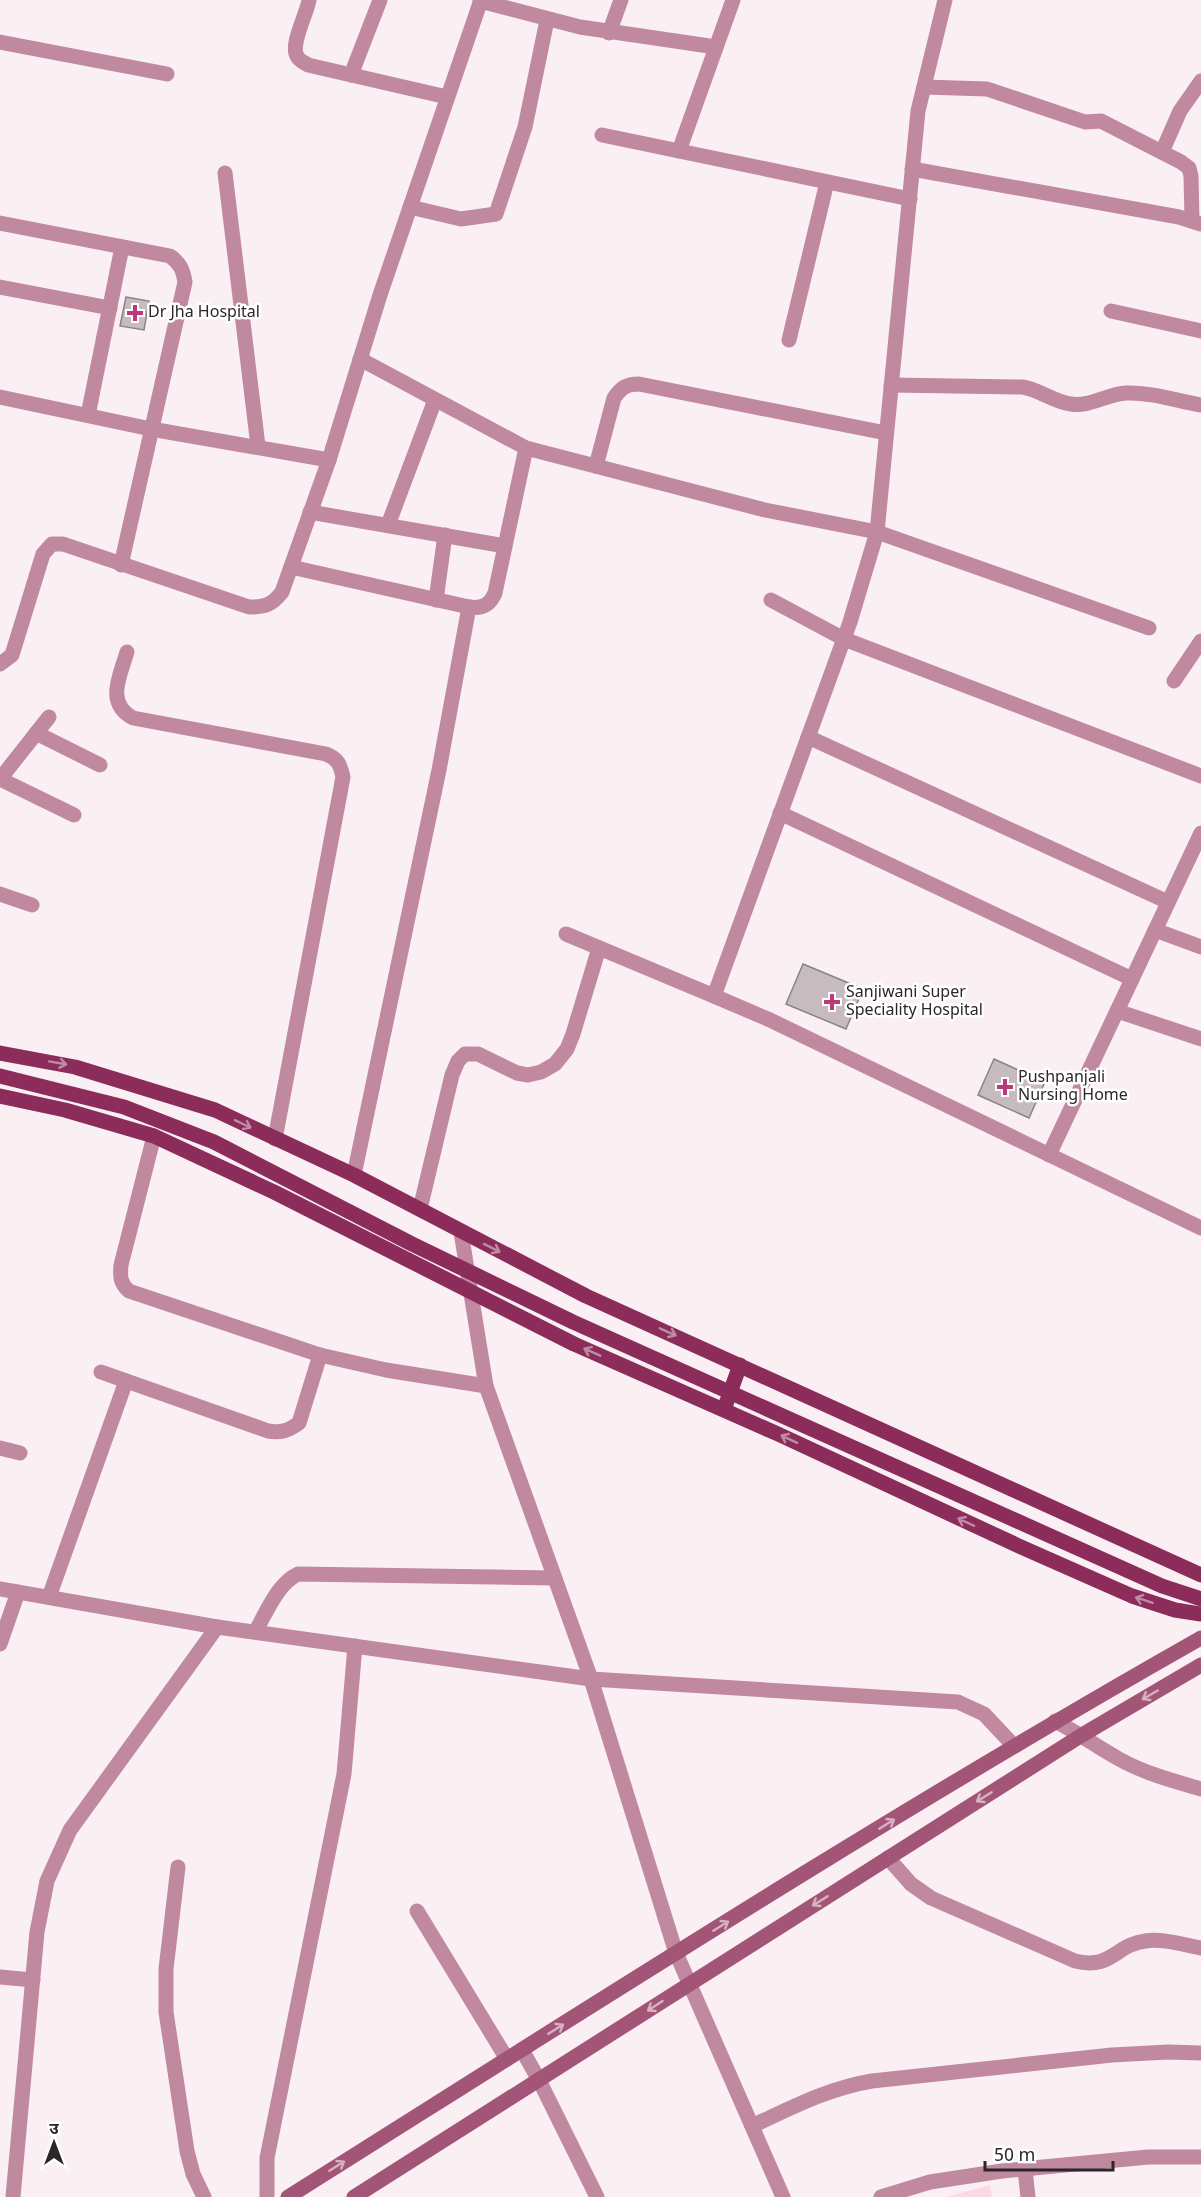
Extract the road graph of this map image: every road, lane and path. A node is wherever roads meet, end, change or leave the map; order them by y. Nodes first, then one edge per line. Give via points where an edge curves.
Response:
1 (309, 0) edge
2 (380, 0) edge
3 (481, 0) edge
4 (621, 0) edge
5 (733, 0) edge
6 (945, 0) edge
7 (547, 20) junction
8 (609, 33) junction
9 (0, 42) edge
10 (716, 47) junction
11 (167, 74) dead end
12 (351, 75) junction
13 (1201, 81) edge
14 (924, 87) junction
15 (447, 97) junction
16 (602, 135) dead end
17 (679, 151) junction
18 (1162, 152) junction
19 (912, 169) junction
20 (225, 173) dead end
21 (827, 182) junction
22 (909, 199) junction
23 (410, 207) junction
24 (1197, 222) edge
25 (0, 223) edge
26 (123, 247) junction
27 (0, 287) edge
28 (110, 308) junction
29 (1111, 311) dead end
30 (1201, 331) edge
31 (789, 340) dead end
32 (360, 359) junction
33 (891, 385) junction
34 (0, 397) edge
35 (435, 400) junction
36 (1201, 405) edge
37 (88, 415) junction
38 (151, 429) junction
39 (886, 433) junction
40 (258, 446) junction
41 (526, 448) junction
42 (329, 460) junction
43 (596, 466) junction
44 (310, 512) junction
45 (388, 525) junction
46 (877, 532) junction
47 (445, 535) junction
48 (505, 546) junction
49 (122, 565) junction
50 (291, 567) junction
51 (436, 600) junction
52 (771, 600) dead end
53 (469, 607) junction
54 (1149, 628) dead end
55 (844, 639) junction
56 (1201, 641) edge
57 (127, 652) dead end
58 (0, 664) edge
59 (1174, 681) dead end
60 (49, 717) dead end
61 (36, 733) junction
62 (808, 737) junction
63 (100, 765) dead end
64 (1201, 776) edge
65 (0, 779) edge
66 (780, 813) junction
67 (74, 815) dead end
68 (1201, 833) edge
69 (0, 894) edge
70 (1168, 902) junction
71 (32, 905) dead end
72 (1155, 930) junction
73 (566, 934) dead end
74 (1201, 947) edge
75 (599, 948) junction
76 (1132, 979) junction
77 (714, 996) junction
78 (1117, 1011) junction
79 (1201, 1039) edge
80 (0, 1053) edge
81 (0, 1076) edge
82 (0, 1096) edge
83 (154, 1136) junction
84 (275, 1139) junction
85 (1049, 1155) junction
86 (354, 1175) junction
87 (420, 1209) junction
88 (1201, 1228) edge
89 (461, 1232) junction
90 (471, 1291) junction
91 (320, 1355) junction
92 (740, 1365) junction
93 (101, 1372) dead end
94 (126, 1381) junction
95 (486, 1386) junction
96 (723, 1410) junction
97 (0, 1448) edge
98 (21, 1453) dead end
99 (1201, 1575) edge
100 (554, 1578) junction
101 (0, 1589) edge
102 (18, 1592) junction
103 (49, 1597) junction
104 (1201, 1599) edge
105 (1201, 1614) edge
106 (217, 1627) junction
107 (255, 1632) junction
108 (1201, 1638) edge
109 (0, 1644) edge
110 (355, 1646) junction
111 (1201, 1665) edge
112 (591, 1679) junction
113 (1055, 1720) junction
114 (1082, 1735) junction
115 (1014, 1746) junction
116 (1201, 1789) edge
117 (888, 1858) junction
118 (178, 1867) dead end
119 (417, 1911) dead end
120 (1201, 1948) edge
121 (676, 1953) junction
122 (0, 1977) edge
123 (33, 1980) junction
124 (690, 1984) junction
125 (522, 2050) junction
126 (1201, 2054) edge
127 (507, 2059) junction
128 (539, 2080) junction
129 (752, 2126) junction
130 (1201, 2157) edge
131 (1025, 2169) junction
132 (930, 2190) edge
133 (13, 2197) edge
134 (204, 2197) edge
135 (267, 2197) edge
136 (288, 2197) edge
137 (354, 2197) edge
138 (597, 2197) edge
139 (783, 2197) edge
140 (881, 2197) edge
141 (1028, 2197) edge

1 - 12 street via 295,45 296,54 308,65
2 - 12 street
3 - 7 street
3 - 15 street
4 - 8 street
5 - 10 street
6 - 14 street
7 - 8 street
7 - 23 street via 525,127 496,214 461,219
8 - 10 street
9 - 11 street
10 - 17 street
12 - 15 street
13 - 18 street via 1180,111
14 - 18 street via 987,89 1085,122 1101,121
14 - 19 street
15 - 23 street
16 - 17 street
17 - 21 street
18 - 24 street via 1189,168
19 - 22 street
19 - 24 street
20 - 40 street
21 - 22 street
21 - 31 street
22 - 33 street
23 - 32 street
25 - 26 street
26 - 28 street
26 - 38 street via 170,256 183,270 185,282
27 - 28 street
28 - 37 street
29 - 30 street
32 - 35 street
32 - 42 street
33 - 36 street via 1023,387 1071,404 1137,393
33 - 39 street
34 - 37 street
35 - 41 street
35 - 45 street
37 - 38 street
38 - 40 street
38 - 49 street
39 - 43 street via 629,384 614,398
39 - 46 street
40 - 42 street
41 - 43 street
41 - 48 street
42 - 44 street
43 - 46 street via 765,510
44 - 45 street
44 - 50 street
45 - 47 street
46 - 54 street
46 - 55 street
47 - 48 street
47 - 51 street
48 - 53 street via 492,601 479,608
49 - 50 street via 249,607 274,602
49 - 58 street via 63,544 52,544 43,554 12,655
50 - 51 street
51 - 53 street
52 - 55 street
53 - 86 street
55 - 62 street
55 - 64 street
56 - 59 street
57 - 84 street via 117,689 123,713 326,754 336,758 341,766 343,777
60 - 61 street
61 - 63 street
61 - 65 street
62 - 66 street
62 - 70 street
65 - 67 street
66 - 76 street
66 - 77 street
68 - 70 street
69 - 71 street
70 - 72 street
72 - 74 street
72 - 76 street
73 - 75 street
75 - 77 street
75 - 87 street via 573,1034 555,1064 528,1075 478,1054 465,1054 458,1061
76 - 78 street
77 - 85 street
78 - 79 street
78 - 85 street
80 -> 84 main road via 75,1067 165,1094 215,1110
81 - 104 main road, bridge via 124,1107 214,1142 573,1322 1151,1581
82 - 83 main road
83 - 90 main road
83 - 91 street via 121,1265 124,1286 129,1291
84 - 86 main road
85 - 88 street
86 - 87 main road
87 - 89 main road
89 - 90 street
89 -> 92 main road via 586,1296
90 - 95 street
96 -> 90 main road via 574,1344
91 - 94 street via 299,1423 280,1433
91 - 95 street
92 - 96 main road
92 - 99 main road
93 - 94 street
94 - 103 street
95 - 100 street
105 -> 96 main road via 1132,1596
97 - 98 street
100 - 107 street via 298,1574 288,1579
100 - 112 street
101 - 102 street
102 - 103 street
102 - 109 street
103 - 106 street
106 - 107 street
106 - 123 street via 70,1830 47,1881
107 - 110 street
108 - 113 main road
110 - 112 street
110 - 135 street via 344,1774 267,2158
111 -> 114 main road
112 - 115 street via 957,1702 984,1714
112 - 121 street
113 - 114 street
113 - 115 main road
114 - 116 street via 1119,1760
114 -> 117 main road
121 -> 115 main road
117 - 120 street via 911,1884 931,1898 1075,1961 1099,1962 1145,1941
117 -> 124 main road
118 - 134 street via 166,1969 166,2012 187,2151
119 - 127 street
121 - 124 street
125 -> 121 main road
122 - 123 street
123 - 133 street
124 -> 128 main road
124 - 129 street
125 - 127 main road
125 - 128 street
126 - 129 street via 1112,2055 853,2084
136 -> 127 main road
128 - 137 main road
128 - 138 street
129 - 139 street
130 - 131 street via 1148,2157
131 - 132 street
131 - 141 street
132 - 140 street

